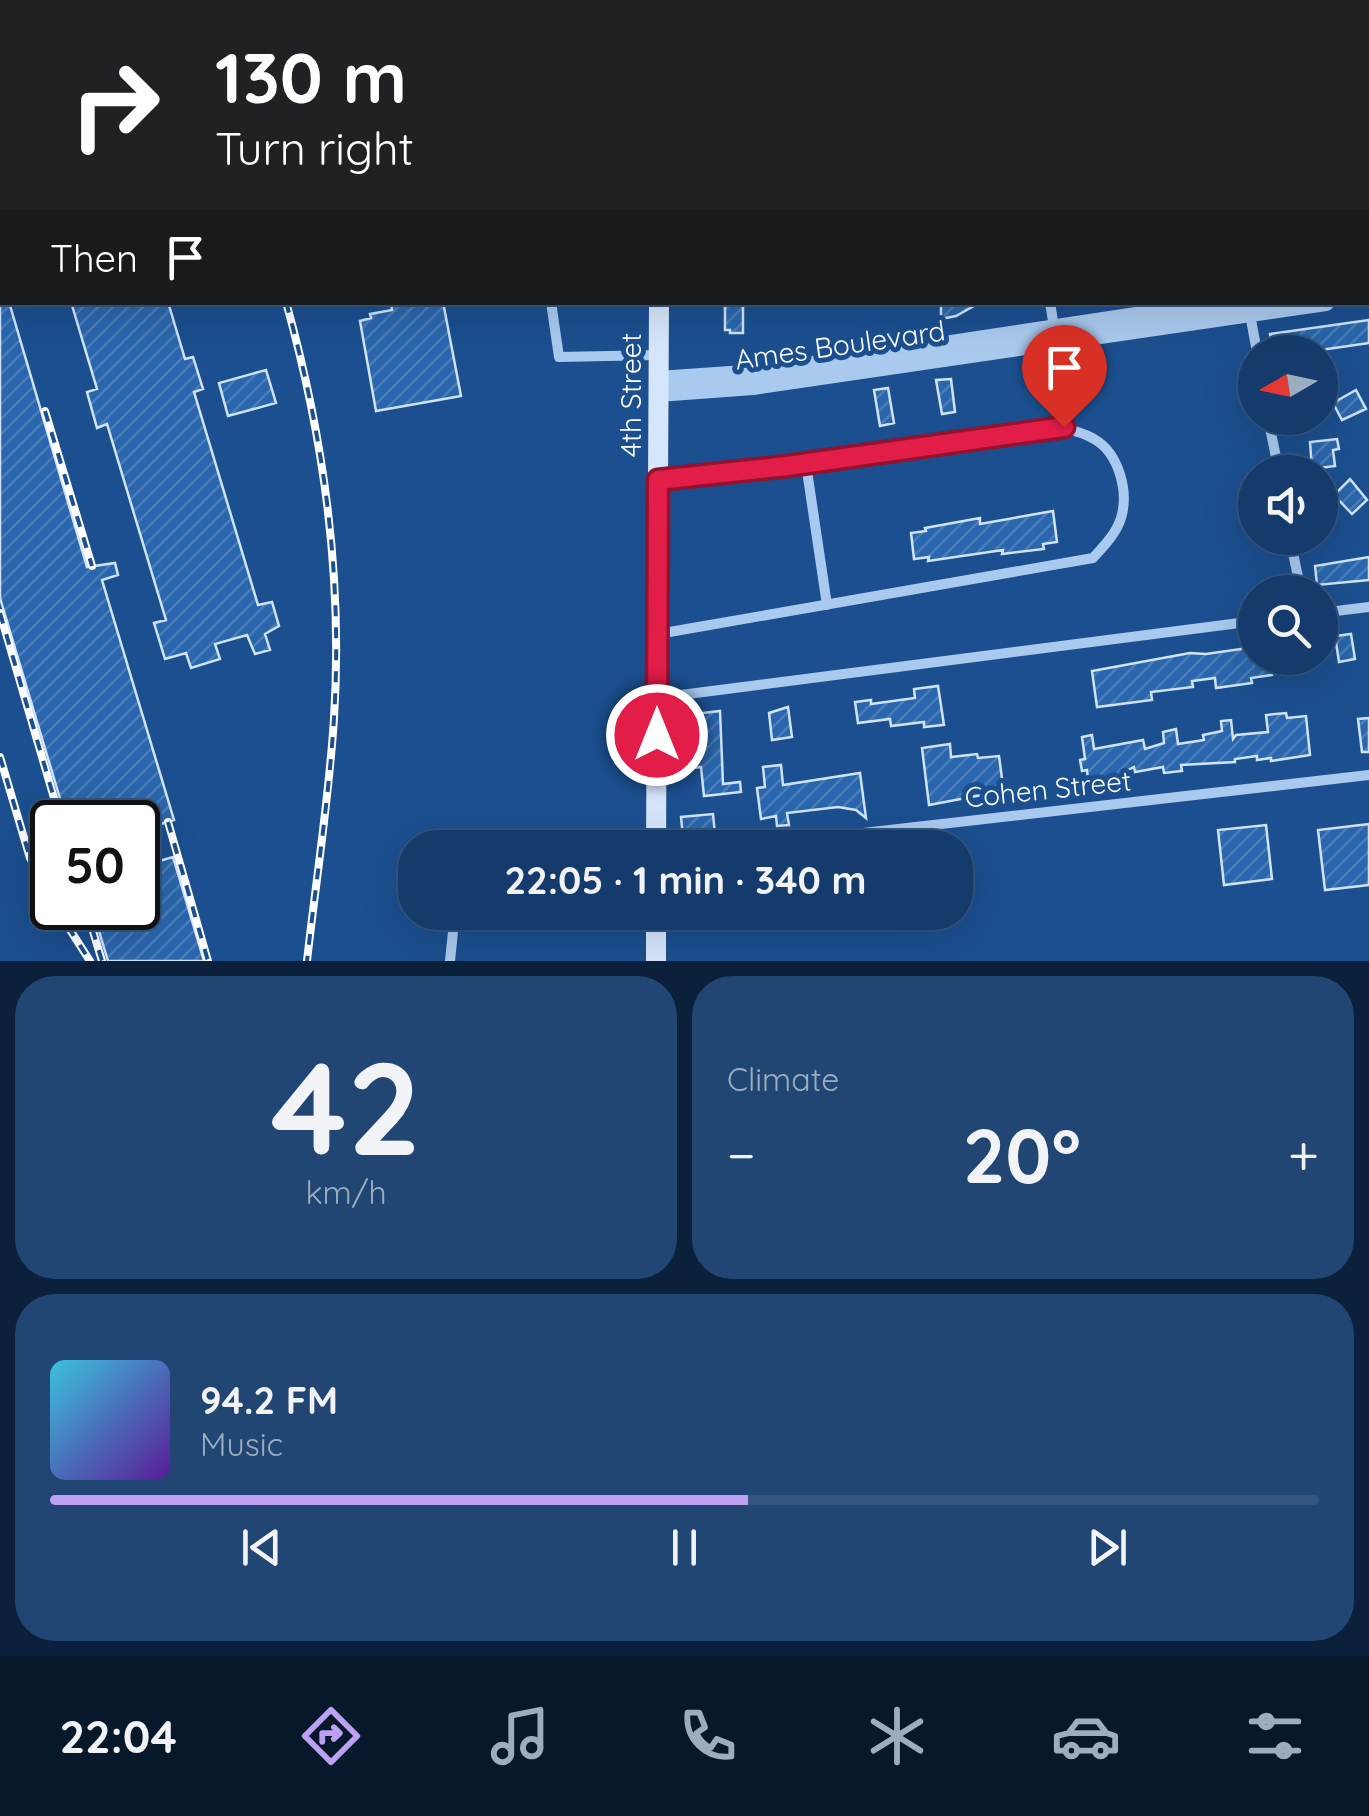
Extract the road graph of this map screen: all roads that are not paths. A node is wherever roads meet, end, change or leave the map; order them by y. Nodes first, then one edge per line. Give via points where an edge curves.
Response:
1 (551, 305) edge
2 (659, 305) edge
3 (1050, 305) edge
4 (1209, 305) edge
5 (1307, 305) edge
6 (1250, 314) junction
7 (1054, 328) junction
8 (1253, 335) edge
9 (658, 355) junction
10 (658, 387) junction
11 (806, 464) junction
12 (658, 480) junction
13 (827, 605) junction
14 (1369, 606) edge
15 (1338, 610) edge
16 (1238, 623) edge
17 (658, 634) junction
18 (657, 698) junction
19 (1369, 775) edge
20 (656, 830) edge
21 (889, 830) edge
22 (453, 930) edge
23 (656, 930) edge
24 (450, 961) edge
25 (656, 961) edge

1 - 9 street via 559,356
2 - 9 main road, 4th Street
3 - 7 street
4 - 7 street, Ames Boulevard
5 - 6 street, Ames Boulevard
6 - 8 street
6 - 10 street, Ames Boulevard via 753,386
7 - 10 street, Ames Boulevard
9 - 10 main road, 4th Street
10 - 12 main road, 4th Street
11 - 12 street
11 - 13 street
11 - 13 street via 1064,427 1094,438 1120,474 1122,517 1093,558
12 - 17 main road, 4th Street
13 - 17 street
14 - 15 street
16 - 18 street
17 - 18 main road, 4th Street
18 - 20 main road, 4th Street
19 - 21 street, Cohen Street
22 - 24 street
23 - 25 main road

